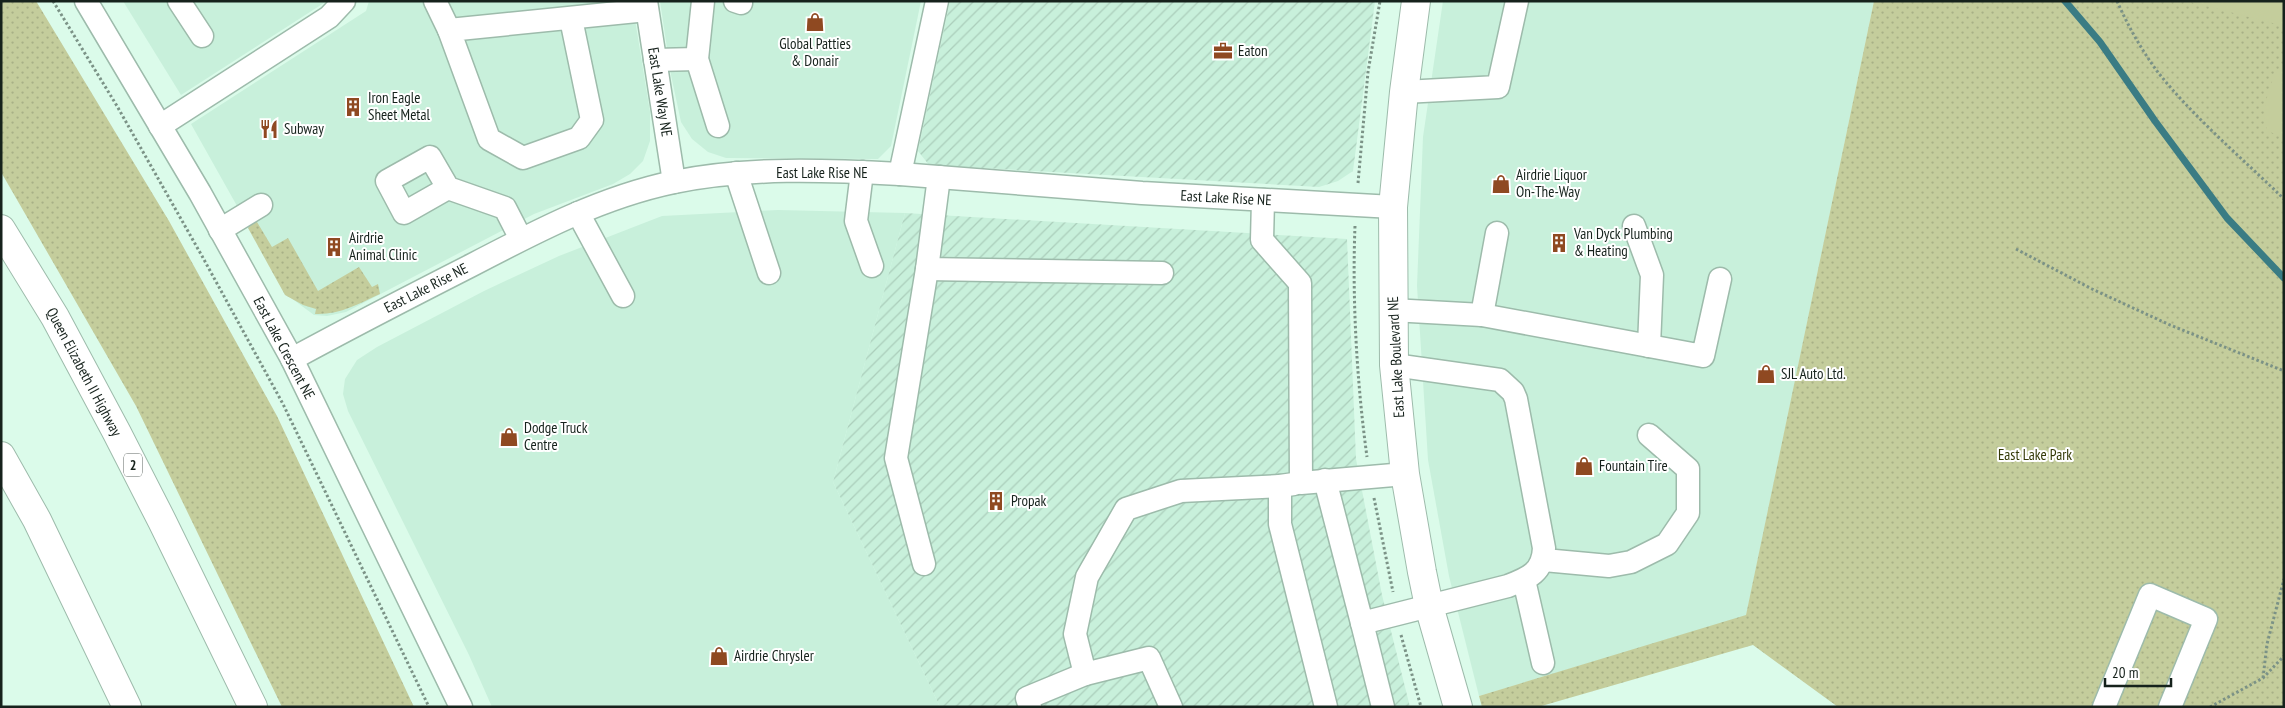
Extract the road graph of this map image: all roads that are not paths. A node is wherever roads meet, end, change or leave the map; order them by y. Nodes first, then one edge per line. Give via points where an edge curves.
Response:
1 (86, 1) edge
2 (179, 1) edge
3 (344, 1) edge
4 (435, 1) edge
5 (703, 1) edge
6 (937, 1) edge
7 (1416, 1) edge
8 (1517, 1) edge
9 (646, 6) edge
10 (571, 19) junction
11 (449, 30) junction
12 (202, 36) dead end
13 (697, 59) junction
14 (654, 60) junction
15 (1404, 92) junction
16 (160, 126) junction
17 (718, 126) dead end
18 (862, 172) junction
19 (736, 173) junction
20 (900, 174) junction
21 (939, 177) junction
22 (674, 182) junction
23 (448, 188) dead end
24 (1263, 200) junction
25 (261, 205) dead end
26 (1393, 207) junction
27 (578, 213) junction
28 (1634, 226) dead end
29 (1, 229) edge
30 (220, 230) junction
31 (1497, 233) dead end
32 (521, 239) junction
33 (872, 266) dead end
34 (927, 269) junction
35 (769, 273) dead end
36 (1162, 273) dead end
37 (1720, 279) dead end
38 (623, 296) dead end
39 (1392, 310) junction
40 (1482, 315) junction
41 (1649, 346) junction
42 (292, 360) junction
43 (1394, 366) junction
44 (1649, 435) dead end
45 (1, 456) edge
46 (1406, 474) junction
47 (1325, 480) junction
48 (1290, 484) junction
49 (1544, 560) junction
50 (924, 564) dead end
51 (1524, 580) junction
52 (1429, 606) junction
53 (1362, 623) junction
54 (1543, 664) dead end
55 (1085, 674) junction
56 (127, 707) edge
57 (253, 707) edge
58 (461, 707) edge
59 (1030, 707) edge
60 (1172, 707) edge
61 (1326, 707) edge
62 (1383, 707) edge
63 (1458, 707) edge
64 (2104, 707) edge
65 (2170, 707) edge

1 - 16 street, East Lake Crescent NE
2 - 12 street
3 - 16 street via 329,17
4 - 11 street
5 - 13 street
6 - 20 street
7 - 15 main road, East Lake Boulevard NE
8 - 15 street via 1498,87
9 - 10 street
9 - 14 street, East Lake Way NE
10 - 11 street
10 - 11 street via 592,120 579,138 523,158 490,139
13 - 14 street
13 - 17 street
14 - 22 street, East Lake Way NE
15 - 26 main road, East Lake Boulevard NE
16 - 30 street, East Lake Crescent NE
18 - 19 street, East Lake Rise NE
18 - 20 street, East Lake Rise NE
18 - 33 street via 856,221
19 - 22 street, East Lake Rise NE
19 - 35 street
20 - 21 street, East Lake Rise NE
21 - 24 street, East Lake Rise NE
21 - 34 street
22 - 27 street, East Lake Rise NE
23 - 32 street via 505,208
24 - 26 street, East Lake Rise NE
24 - 48 street via 1262,240 1300,282
25 - 30 street
26 - 39 main road, East Lake Boulevard NE
27 - 32 street, East Lake Rise NE
27 - 38 street
28 - 41 street via 1652,275
29 - 57 main road, Queen Elizabeth II Highway / 2 via 55,317 117,433
30 - 42 street, East Lake Crescent NE
31 - 40 street
32 - 42 street, East Lake Rise NE
34 - 36 street
34 - 50 street via 896,458
37 - 41 street via 1703,356
39 - 40 street
39 - 43 main road, East Lake Boulevard NE
40 - 41 street
42 - 58 street, East Lake Crescent NE
43 - 46 main road, East Lake Boulevard NE
43 - 49 street via 1500,380 1513,392
44 - 49 street via 1688,469 1688,513 1667,544 1631,562 1608,566
45 - 56 main road via 37,520
46 - 47 street
46 - 52 main road, East Lake Boulevard NE
47 - 48 street
47 - 53 street
48 - 55 street via 1181,490 1126,509 1087,577 1075,634
48 - 61 street via 1280,524
49 - 51 street via 1536,572
51 - 52 street
51 - 54 street
52 - 53 street
52 - 63 main road, East Lake Boulevard NE
53 - 62 street
55 - 59 street via 1027,698
55 - 60 street via 1149,658
64 - 65 street via 2150,595 2206,618

